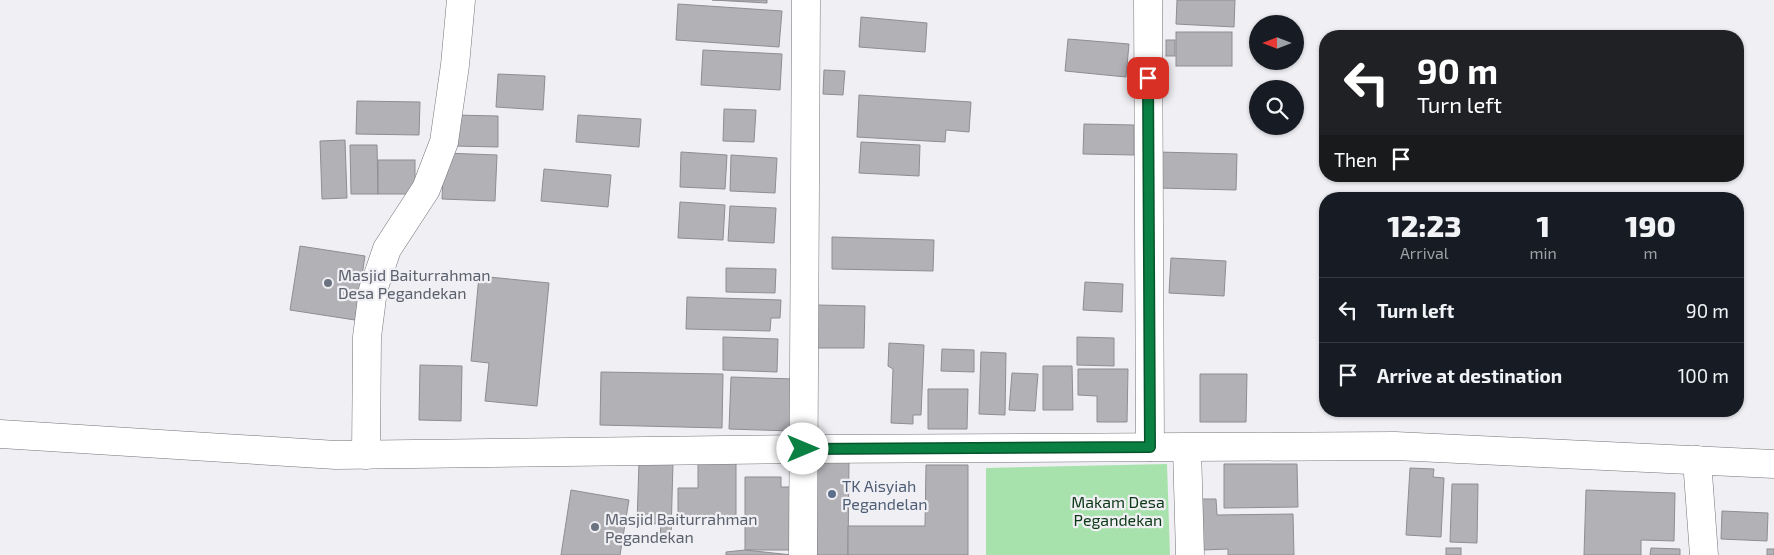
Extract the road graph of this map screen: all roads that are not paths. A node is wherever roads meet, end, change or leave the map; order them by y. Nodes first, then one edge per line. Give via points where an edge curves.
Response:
1 (461, 0) edge
2 (806, 0) edge
3 (1148, 0) edge
4 (0, 434) edge
5 (1150, 447) junction
6 (1186, 448) junction
7 (803, 449) junction
8 (366, 455) junction
9 (1697, 460) junction
10 (1774, 464) edge
11 (803, 555) edge
12 (1190, 555) edge
13 (1704, 555) edge

1 - 8 street via 444,142 426,188 387,249 373,290 367,337
2 - 7 street
3 - 5 street
4 - 8 street
5 - 6 street
5 - 7 street
6 - 9 street via 1395,446
6 - 12 street
7 - 8 street
7 - 11 street
9 - 10 street
9 - 13 street

